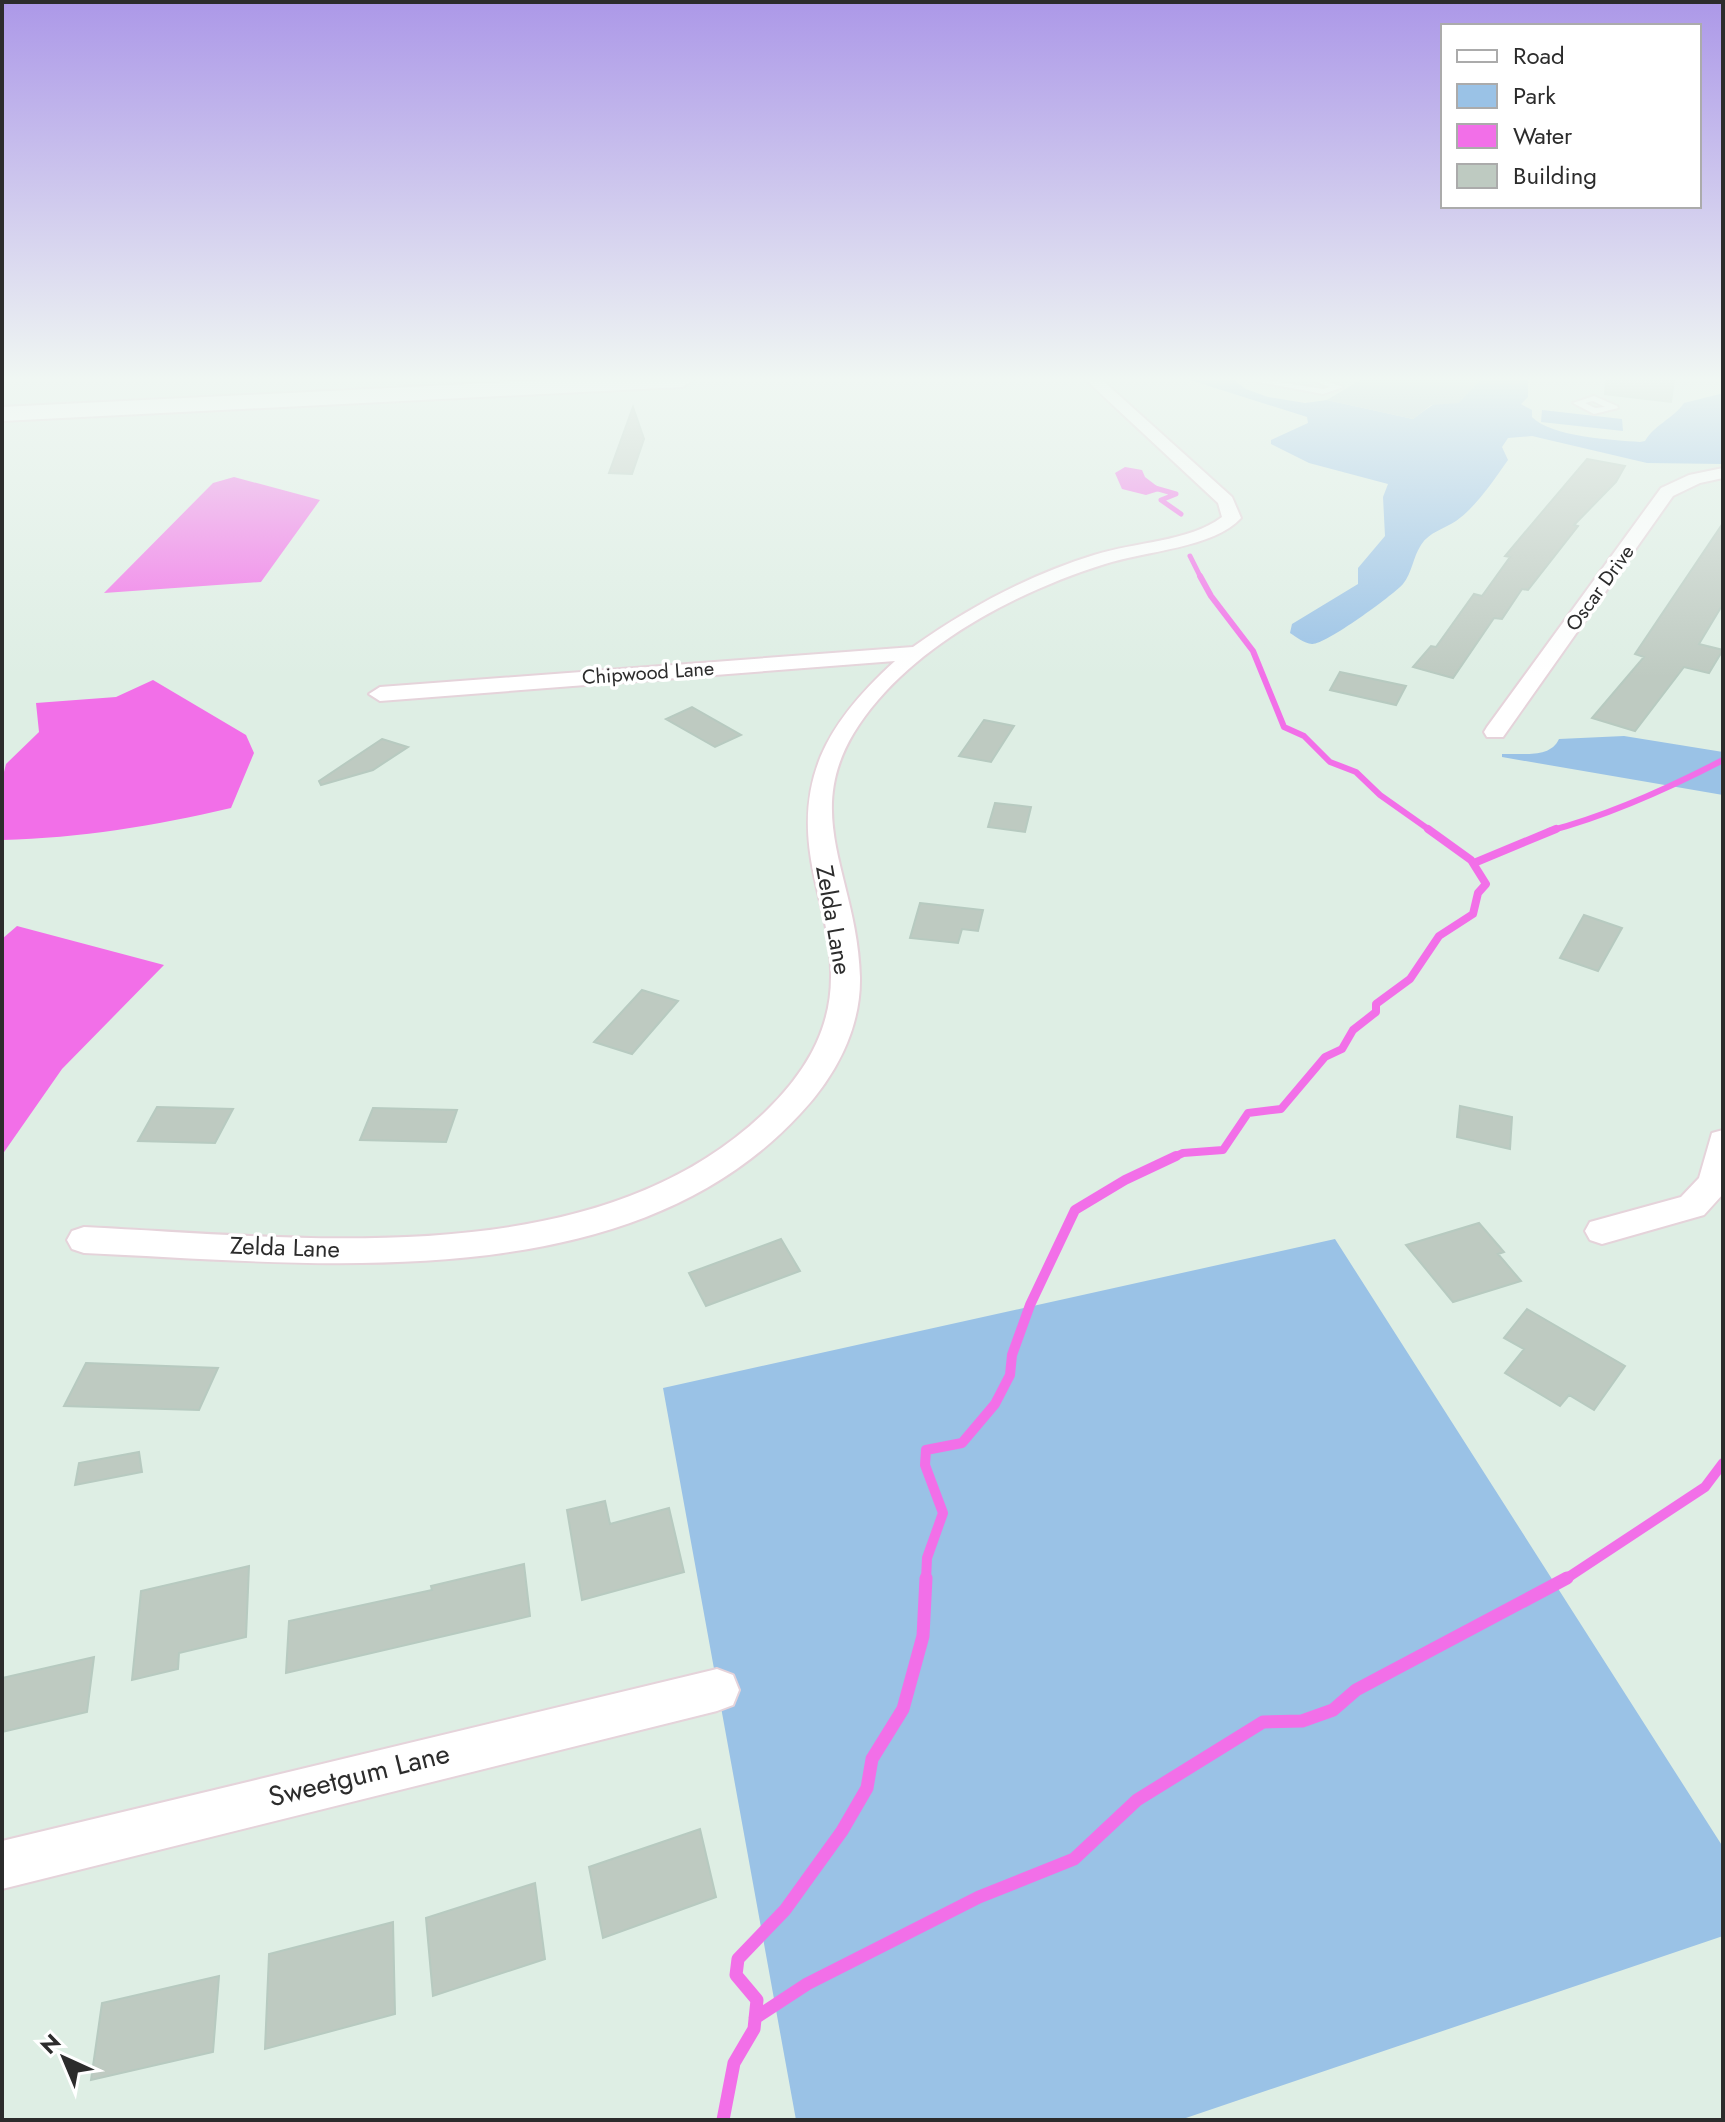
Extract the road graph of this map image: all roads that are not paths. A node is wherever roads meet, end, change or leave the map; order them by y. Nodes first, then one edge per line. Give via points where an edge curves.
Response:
1 (1202, 479) edge
2 (1695, 479) edge
3 (916, 653) junction
4 (380, 694) dead end
5 (1495, 732) dead end
6 (1723, 1141) edge
7 (1602, 1231) dead end
8 (84, 1240) dead end
9 (717, 1690) dead end
10 (2, 1865) edge

1 - 3 street, Zelda Lane via 1226,501 1232,518 1215,531 1121,552 1027,588
2 - 5 street, Oscar Drive via 1667,492
3 - 4 street, Chipwood Lane
3 - 8 street, Zelda Lane via 880,685 844,730 823,775 819,838 844,956 840,1022 816,1074 789,1109 723,1162 630,1209 508,1241 356,1249
6 - 7 street via 1714,1183 1692,1206
9 - 10 street, Sweetgum Lane

